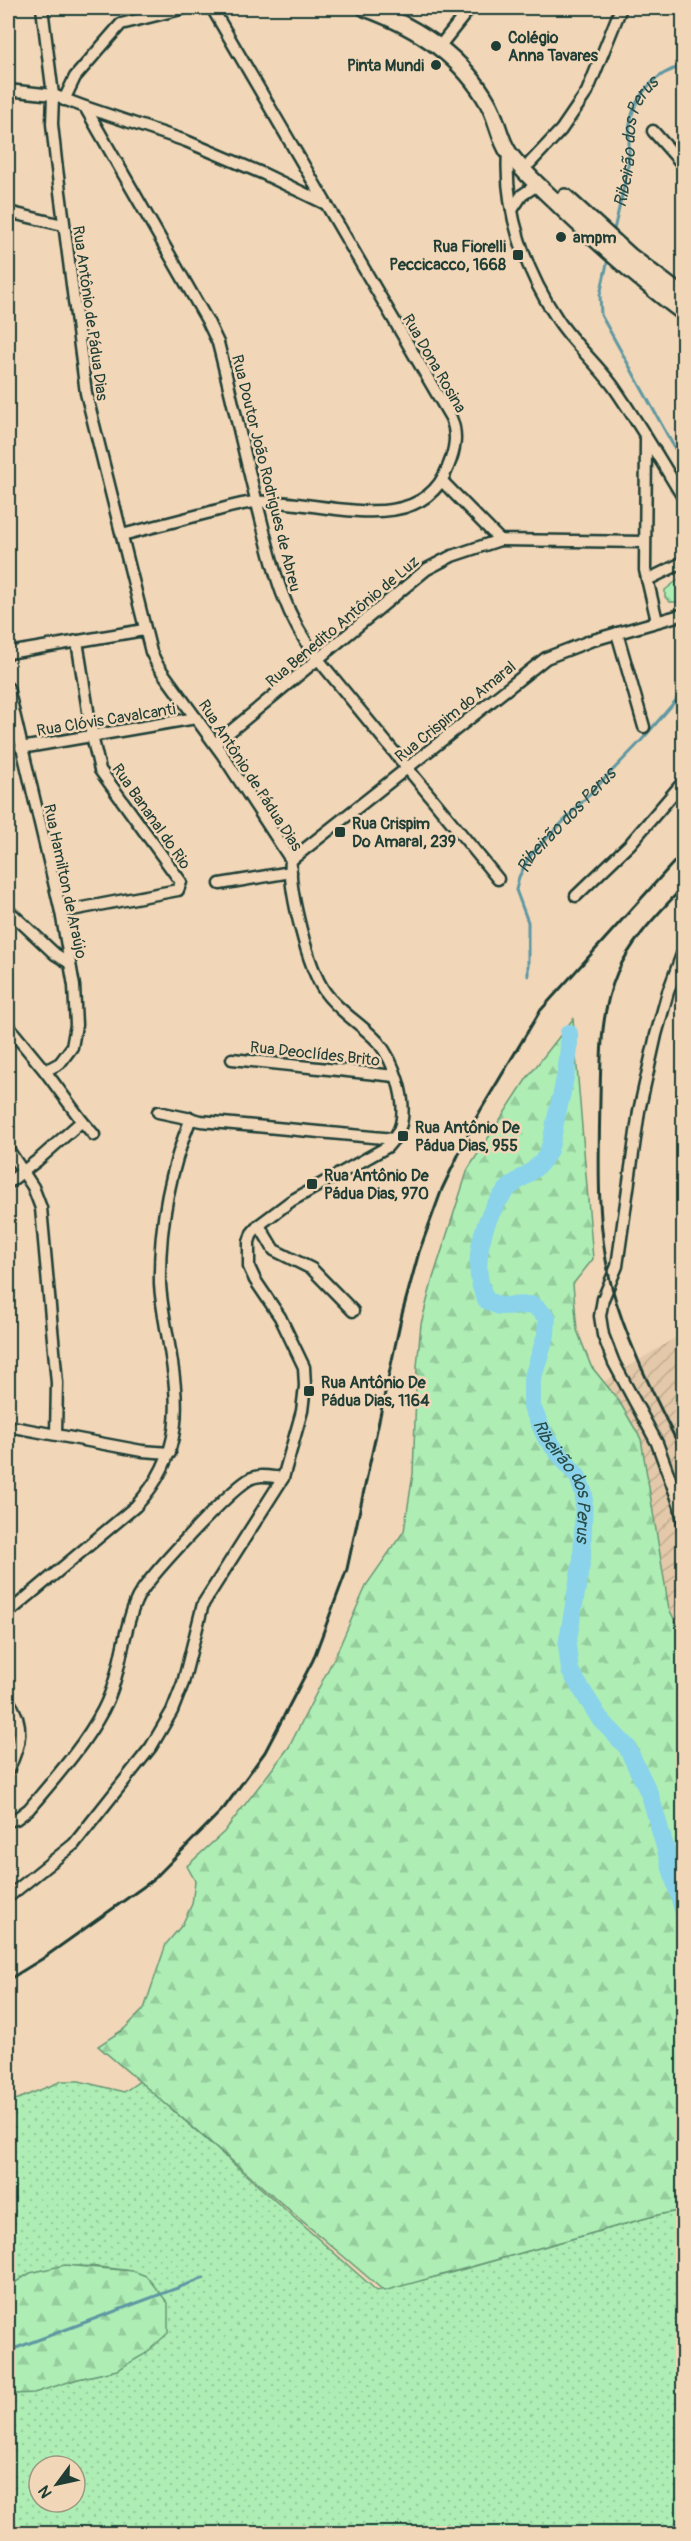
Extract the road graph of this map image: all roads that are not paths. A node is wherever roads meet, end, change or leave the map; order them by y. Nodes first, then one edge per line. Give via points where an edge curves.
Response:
1 (42, 8) edge
2 (185, 8) edge
3 (212, 8) edge
4 (364, 8) edge
5 (470, 8) edge
6 (621, 8) edge
7 (439, 47) junction
8 (8, 90) edge
9 (52, 95) junction
10 (64, 100) junction
11 (85, 107) junction
12 (499, 127) junction
13 (653, 131) dead end
14 (508, 152) junction
15 (684, 166) edge
16 (528, 167) junction
17 (537, 185) junction
18 (327, 205) junction
19 (512, 210) junction
20 (8, 212) edge
21 (63, 225) junction
22 (600, 236) junction
23 (617, 252) junction
24 (684, 297) edge
25 (684, 313) edge
26 (646, 440) junction
27 (442, 482) junction
28 (684, 499) edge
29 (257, 502) junction
30 (122, 535) junction
31 (500, 540) junction
32 (644, 542) junction
33 (684, 562) edge
34 (647, 580) junction
35 (684, 614) edge
36 (657, 621) junction
37 (144, 630) junction
38 (617, 633) junction
39 (78, 641) junction
40 (8, 653) edge
41 (318, 659) junction
42 (8, 688) edge
43 (196, 718) junction
44 (644, 727) dead end
45 (92, 736) junction
46 (215, 744) junction
47 (21, 748) junction
48 (408, 768) junction
49 (684, 781) edge
50 (291, 860) junction
51 (291, 872) junction
52 (498, 879) dead end
53 (220, 884) dead end
54 (576, 896) dead end
55 (8, 910) edge
56 (61, 912) junction
57 (684, 949) edge
58 (68, 962) junction
59 (8, 1026) edge
60 (232, 1059) dead end
61 (45, 1071) junction
62 (395, 1076) junction
63 (158, 1112) dead end
64 (190, 1118) junction
65 (82, 1121) junction
66 (94, 1134) dead end
67 (394, 1139) junction
68 (8, 1149) edge
69 (23, 1171) junction
70 (8, 1183) edge
71 (259, 1225) junction
72 (353, 1311) dead end
73 (8, 1426) edge
74 (56, 1434) junction
75 (170, 1454) junction
76 (284, 1479) junction
77 (684, 1529) edge
78 (8, 1613) edge
79 (8, 1700) edge
80 (8, 1770) edge
81 (8, 1821) edge
82 (8, 1897) edge

1 - 9 street, Rua Antônio de Pádua Dias
2 - 10 street via 121,24 75,77
3 - 18 street, Rua Dona Rosina
4 - 7 main road via 403,23
5 - 7 street
6 - 16 street via 587,92 570,120
7 - 12 main road via 473,80
8 - 9 street
9 - 10 street
9 - 21 street, Rua Antônio de Pádua Dias
10 - 11 street
11 - 18 street via 186,141
11 - 29 street, Rua Doutor João Rodrigues de Abreu via 218,343
12 - 14 main road
12 - 16 main road
13 - 15 street
14 - 16 main road
14 - 19 street
16 - 17 main road
16 - 22 main road
17 - 19 street via 522,195
17 - 22 main road
18 - 27 street, Rua Dona Rosina via 451,418 455,445
19 - 26 street via 526,258 543,295 568,333 613,386
20 - 21 street
21 - 30 street, Rua Antônio de Pádua Dias via 86,393
22 - 23 main road
23 - 24 main road
23 - 25 main road
26 - 28 street
26 - 32 street
27 - 29 street via 409,507 390,510
27 - 31 street
29 - 30 street
29 - 41 street, Rua Doutor João Rodrigues de Abreu via 284,602 298,632
30 - 37 street, Rua Antônio de Pádua Dias
31 - 32 street, Rua Benedito Antônio de Luz
31 - 41 street, Rua Benedito Antônio de Luz via 427,569
32 - 34 street
33 - 34 street
34 - 36 street
35 - 36 street, Rua Crispim do Amaral
36 - 38 street, Rua Crispim do Amaral
37 - 39 street
37 - 43 street, Rua Antônio de Pádua Dias via 158,666
38 - 44 street
38 - 48 street, Rua Crispim do Amaral via 546,658
39 - 40 street
39 - 45 street, Rua Bananal do Rio
41 - 46 street, Rua Benedito Antônio de Luz
41 - 48 street, Rua Doutor João Rodrigues de Abreu
42 - 47 street, Rua Hamilton de Araújo
43 - 45 street, Rua Clóvis Cavalcanti
43 - 46 street, Rua Antônio de Pádua Dias
45 - 47 street, Rua Clóvis Cavalcanti
45 - 56 street, Rua Bananal do Rio via 100,770 181,882 178,890
46 - 50 street, Rua Antônio de Pádua Dias
47 - 56 street, Rua Hamilton de Araújo
48 - 50 street, Rua Crispim do Amaral
48 - 52 street, Rua Doutor João Rodrigues de Abreu
49 - 54 street via 630,844
50 - 51 street, Rua Antônio de Pádua Dias
51 - 53 street
51 - 62 street, Rua Antônio de Pádua Dias via 306,948 316,977 334,1002 383,1048
55 - 58 street
56 - 58 street, Rua Hamilton de Araújo
57 - 77 street via 668,992 639,1111 616,1266 600,1316 614,1363 657,1443 680,1506
58 - 61 street, Rua Hamilton de Araújo via 76,1025 72,1047 60,1063
59 - 61 street
60 - 62 street, Rua Deoclídes Brito
61 - 65 street
62 - 67 street, Rua Antônio de Pádua Dias via 402,1111
63 - 64 street
64 - 67 street
64 - 75 street via 161,1240 160,1286 176,1400
65 - 66 street
65 - 69 street
67 - 71 street via 378,1153 291,1201
68 - 69 street
69 - 70 street
69 - 74 street via 39,1199 45,1232 57,1383
71 - 72 street via 274,1250 312,1269
71 - 76 street via 249,1242 249,1267 295,1345 305,1376 302,1411
73 - 74 street
74 - 75 street
75 - 78 street via 152,1489 136,1506
76 - 81 street via 264,1476 248,1480 145,1586 134,1604 114,1683 102,1713 29,1809
76 - 82 street via 203,1604 186,1677 151,1747 74,1844
79 - 80 street via 20,1725 16,1752

